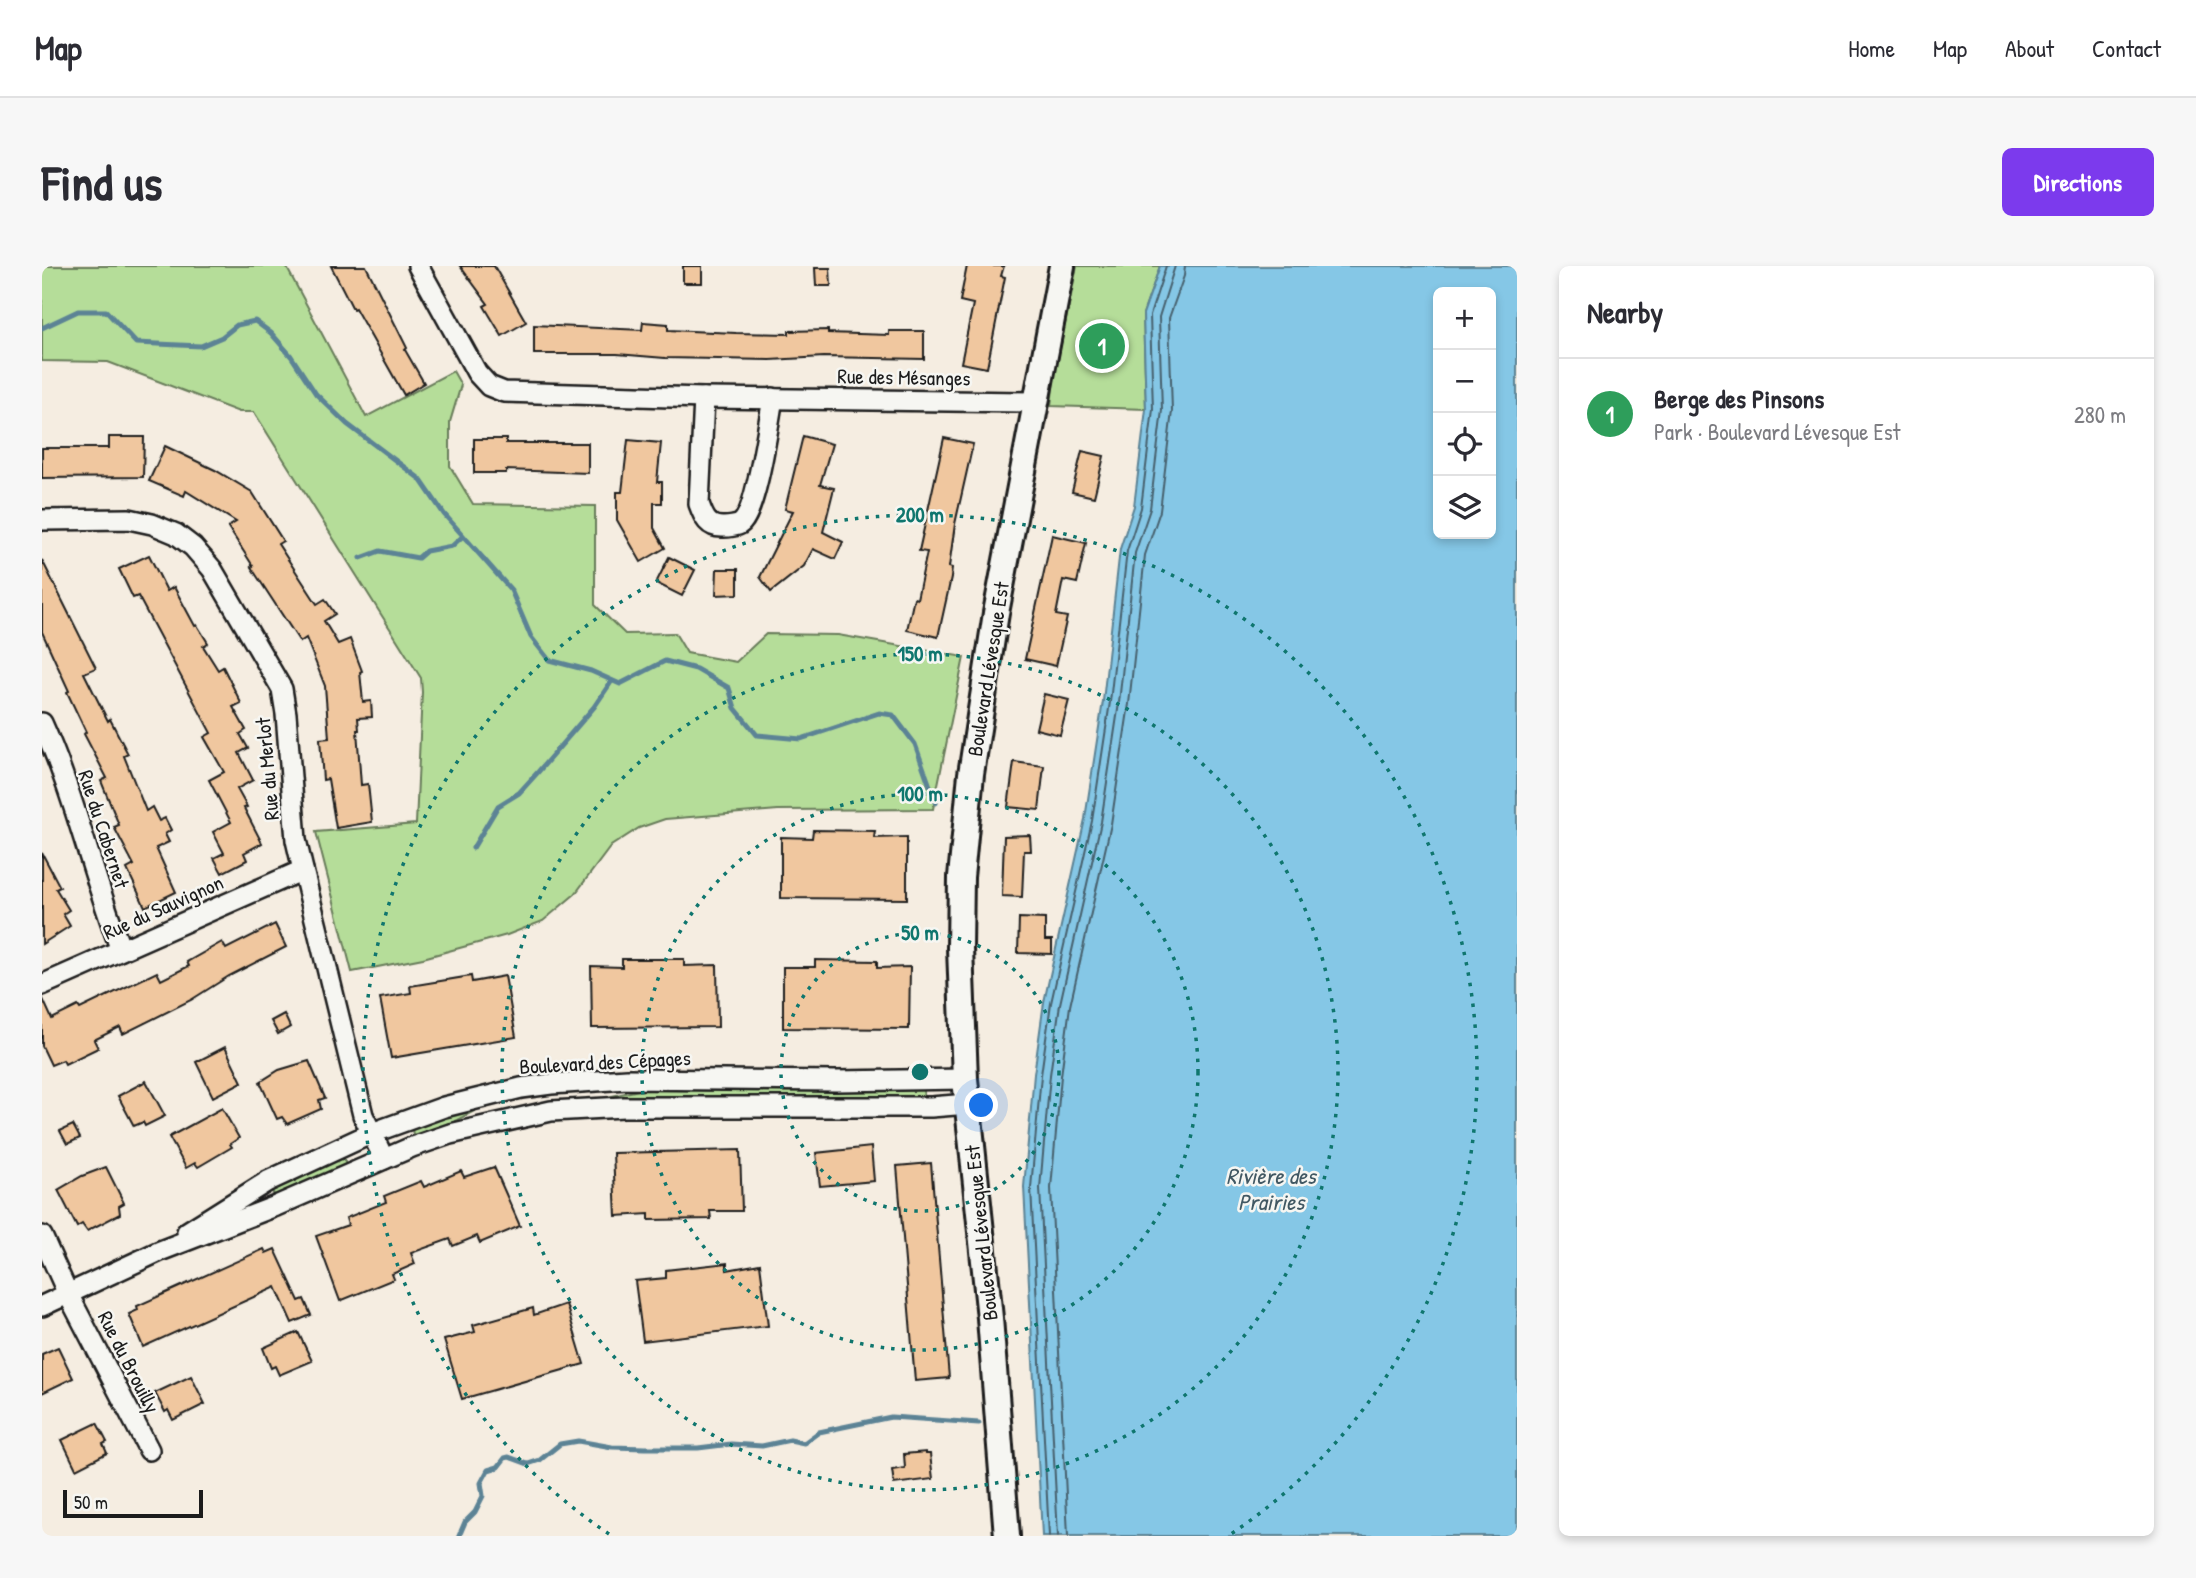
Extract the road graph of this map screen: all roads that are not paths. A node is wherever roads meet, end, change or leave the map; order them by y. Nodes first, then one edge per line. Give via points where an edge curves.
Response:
1 (418, 266) edge
2 (1062, 266) edge
3 (704, 398) junction
4 (774, 398) junction
5 (1035, 402) junction
6 (42, 520) edge
7 (42, 723) edge
8 (303, 870) junction
9 (121, 950) junction
10 (42, 985) edge
11 (965, 1079) junction
12 (968, 1104) junction
13 (372, 1133) junction
14 (384, 1159) junction
15 (42, 1236) edge
16 (160, 1251) junction
17 (68, 1294) junction
18 (42, 1306) edge
19 (149, 1450) dead end
20 (1007, 1536) edge

1 - 3 street, Rue des Mésanges via 477,373 489,386 527,394
2 - 5 street, Boulevard Lévesque Est
3 - 4 street, Rue des Mésanges
3 - 4 street via 699,505 704,520 725,527 740,524 754,498
4 - 5 street, Rue des Mésanges
5 - 11 street, Boulevard Lévesque Est via 996,613 966,819 960,936
6 - 8 street, Rue du Merlot via 129,519 152,524 176,534 212,569 282,689
7 - 9 street, Rue du Cabernet
8 - 9 street, Rue du Sauvignon
8 - 13 street, Rue du Merlot via 363,1115
9 - 10 street, Rue du Sauvignon
11 - 12 street, Boulevard Lévesque Est
11 - 13 street, Boulevard des Cépages via 639,1079 551,1084 475,1098
12 - 14 street, Boulevard des Cépages via 582,1108 450,1133
12 - 20 street, Boulevard Lévesque Est
13 - 14 street, Rue du Merlot
13 - 16 street, Boulevard des Cépages via 268,1181
14 - 16 street, Boulevard des Cépages
15 - 17 street
16 - 17 street, Boulevard des Cépages
17 - 18 street, Boulevard des Cépages
17 - 19 street, Rue du Brouilly

